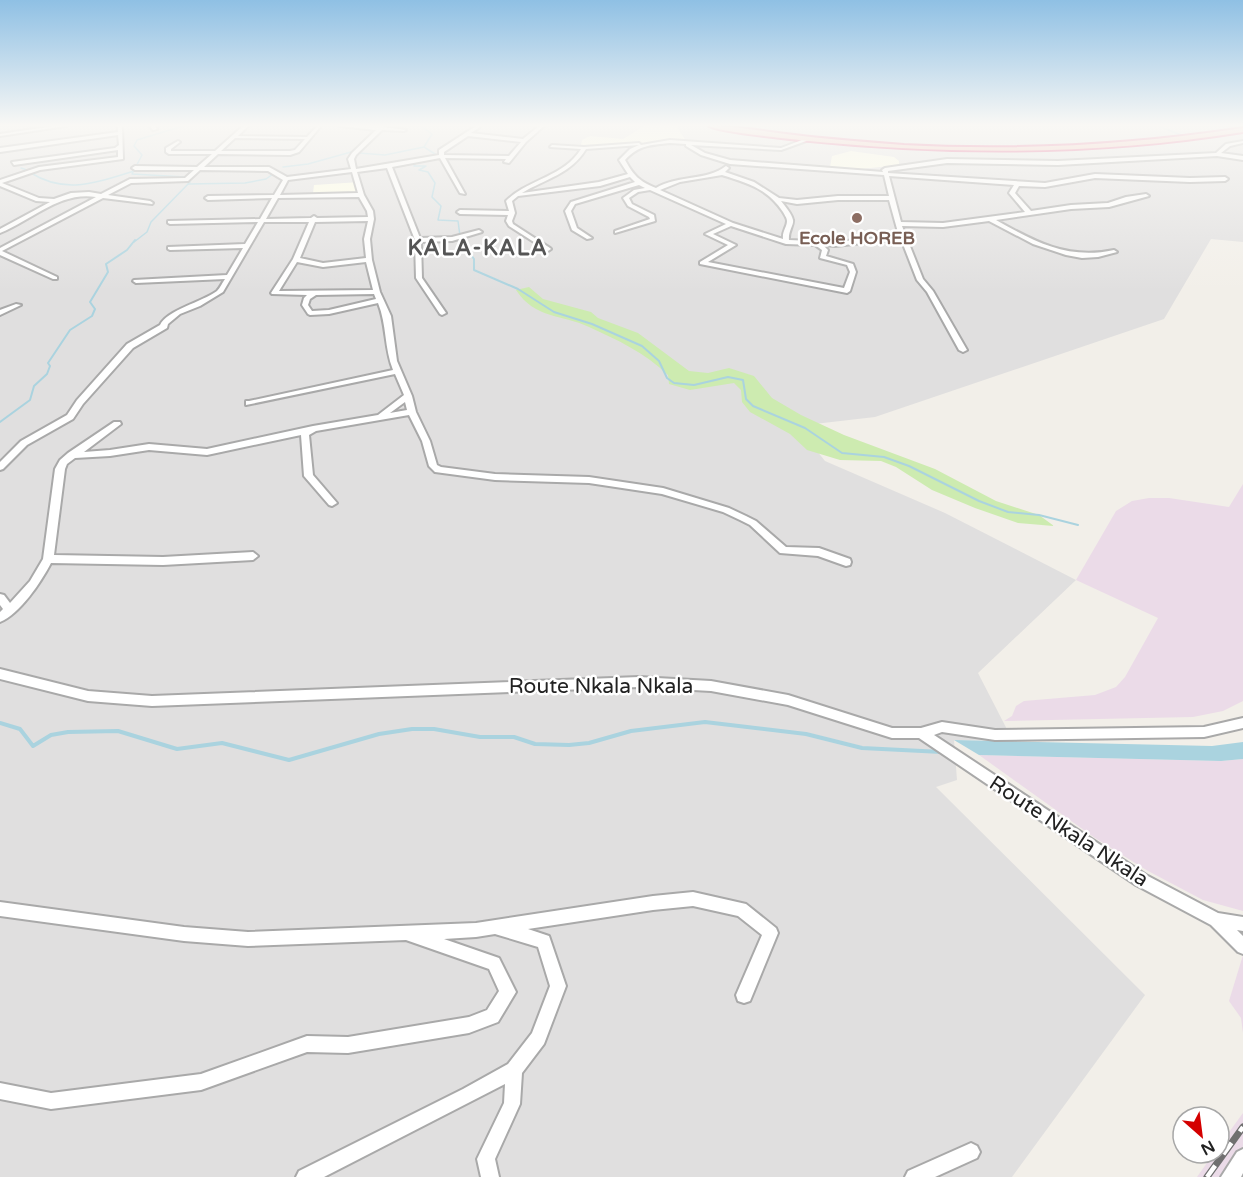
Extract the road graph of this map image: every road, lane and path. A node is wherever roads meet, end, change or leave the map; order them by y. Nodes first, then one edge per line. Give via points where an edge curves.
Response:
1 (131, 181) edge
2 (285, 181) edge
3 (357, 181) edge
4 (395, 181) edge
5 (456, 181) edge
6 (542, 181) edge
7 (612, 181) edge
8 (637, 181) edge
9 (684, 181) edge
10 (746, 181) edge
11 (887, 181) edge
12 (987, 181) edge
13 (1071, 181) edge
14 (0, 183) edge
15 (639, 183) junction
16 (1018, 183) junction
17 (655, 189) junction
18 (463, 193) dead end
19 (105, 195) junction
20 (361, 195) junction
21 (516, 195) junction
22 (1146, 196) dead end
23 (273, 197) junction
24 (207, 198) dead end
25 (893, 198) junction
26 (777, 200) junction
27 (55, 201) junction
28 (150, 203) dead end
29 (460, 212) dead end
30 (512, 213) junction
31 (1029, 213) junction
32 (314, 218) junction
33 (263, 219) junction
34 (371, 219) junction
35 (991, 220) junction
36 (170, 222) dead end
37 (731, 224) junction
38 (898, 224) junction
39 (0, 231) edge
40 (479, 232) dead end
41 (617, 232) dead end
42 (903, 237) junction
43 (589, 238) dead end
44 (417, 240) junction
45 (786, 242) junction
46 (817, 244) junction
47 (246, 246) junction
48 (170, 248) dead end
49 (548, 249) dead end
50 (0, 251) edge
51 (1114, 252) dead end
52 (296, 259) junction
53 (369, 260) junction
54 (55, 278) dead end
55 (228, 278) junction
56 (136, 281) dead end
57 (315, 293) junction
58 (379, 296) junction
59 (18, 305) dead end
60 (0, 313) edge
61 (442, 314) dead end
62 (963, 350) dead end
63 (397, 371) junction
64 (408, 396) junction
65 (249, 403) dead end
66 (412, 412) junction
67 (378, 417) junction
68 (117, 423) dead end
69 (307, 431) junction
70 (71, 455) junction
71 (0, 467) edge
72 (332, 503) dead end
73 (253, 556) dead end
74 (48, 559) junction
75 (846, 562) dead end
76 (0, 598) edge
77 (0, 617) edge
78 (0, 674) edge
79 (1243, 723) edge
80 (921, 733) junction
81 (0, 909) edge
82 (1216, 920) junction
83 (1243, 924) edge
84 (494, 928) junction
85 (405, 933) junction
86 (1243, 947) edge
87 (744, 996) dead end
88 (514, 1070) junction
89 (0, 1091) edge
90 (971, 1152) dead end
91 (1243, 1158) edge
92 (305, 1177) edge
93 (490, 1177) edge
94 (914, 1177) edge
95 (1230, 1177) edge

1 - 19 street
2 - 23 street
3 - 20 street
4 - 44 street
5 - 18 street
6 - 21 street
7 - 21 street
8 - 15 street
9 - 17 street
10 - 26 street
11 - 25 street
12 - 16 street
13 - 16 street via 1046,185
14 - 27 street via 31,197
15 - 17 street
15 - 43 street via 573,203 568,211 574,229
16 - 31 street via 1012,193
17 - 37 street
17 - 41 street via 636,191 626,198 653,220
19 - 27 street via 71,195
19 - 28 street
19 - 50 street
20 - 23 street
20 - 34 street
21 - 30 street via 508,201
22 - 31 street via 1109,205
23 - 24 street
23 - 33 street
25 - 26 street
25 - 38 street
26 - 45 street via 790,219 784,232
27 - 39 street
29 - 30 street
30 - 49 street via 511,225
31 - 35 street
32 - 33 street
32 - 34 street
32 - 52 street
33 - 36 street
33 - 47 street
34 - 53 street via 366,239
35 - 38 street
35 - 51 street via 1028,240 1077,257
37 - 45 street
37 - 46 street via 708,234 733,245 702,263 847,291 853,272 850,264 822,257 825,250
38 - 42 street
40 - 44 street via 452,239
42 - 46 street
42 - 62 street via 920,280
44 - 61 street via 419,278
45 - 46 street
47 - 48 street
47 - 55 street
50 - 54 street
52 - 53 street via 321,264
52 - 57 street via 274,293
53 - 58 street
55 - 56 street
55 - 71 street via 218,294 171,317 164,326 130,346 70,417 24,443
57 - 58 street
57 - 58 street via 305,302 310,313 329,312
58 - 63 street via 387,316
59 - 60 street
63 - 64 street
63 - 65 street
64 - 66 street
64 - 67 street
66 - 67 street
66 - 75 street via 438,470 495,477 590,480 663,490 743,518 784,550 819,552
67 - 69 street
68 - 70 street
69 - 70 street via 207,452 156,447
69 - 72 street via 304,438 309,476
70 - 74 street via 60,469
73 - 74 street via 163,561
74 - 77 street via 16,605
76 - 77 street via 10,609
78 - 80 street, Route Nkala Nkala via 88,696 152,701 627,682 711,686 788,700 892,733
79 - 80 street via 1204,732 995,735 942,727
80 - 82 street, Route Nkala Nkala via 1141,880
81 - 85 street via 248,939
82 - 83 street
82 - 86 street
84 - 85 street
84 - 87 street via 693,899 741,909 771,933
84 - 88 street via 544,941 558,986 538,1038
85 - 89 street via 494,963 508,992 492,1016 469,1025 348,1045 307,1044 201,1082 51,1101
88 - 92 street
88 - 93 street via 512,1104 486,1158
90 - 94 street
91 - 95 street

